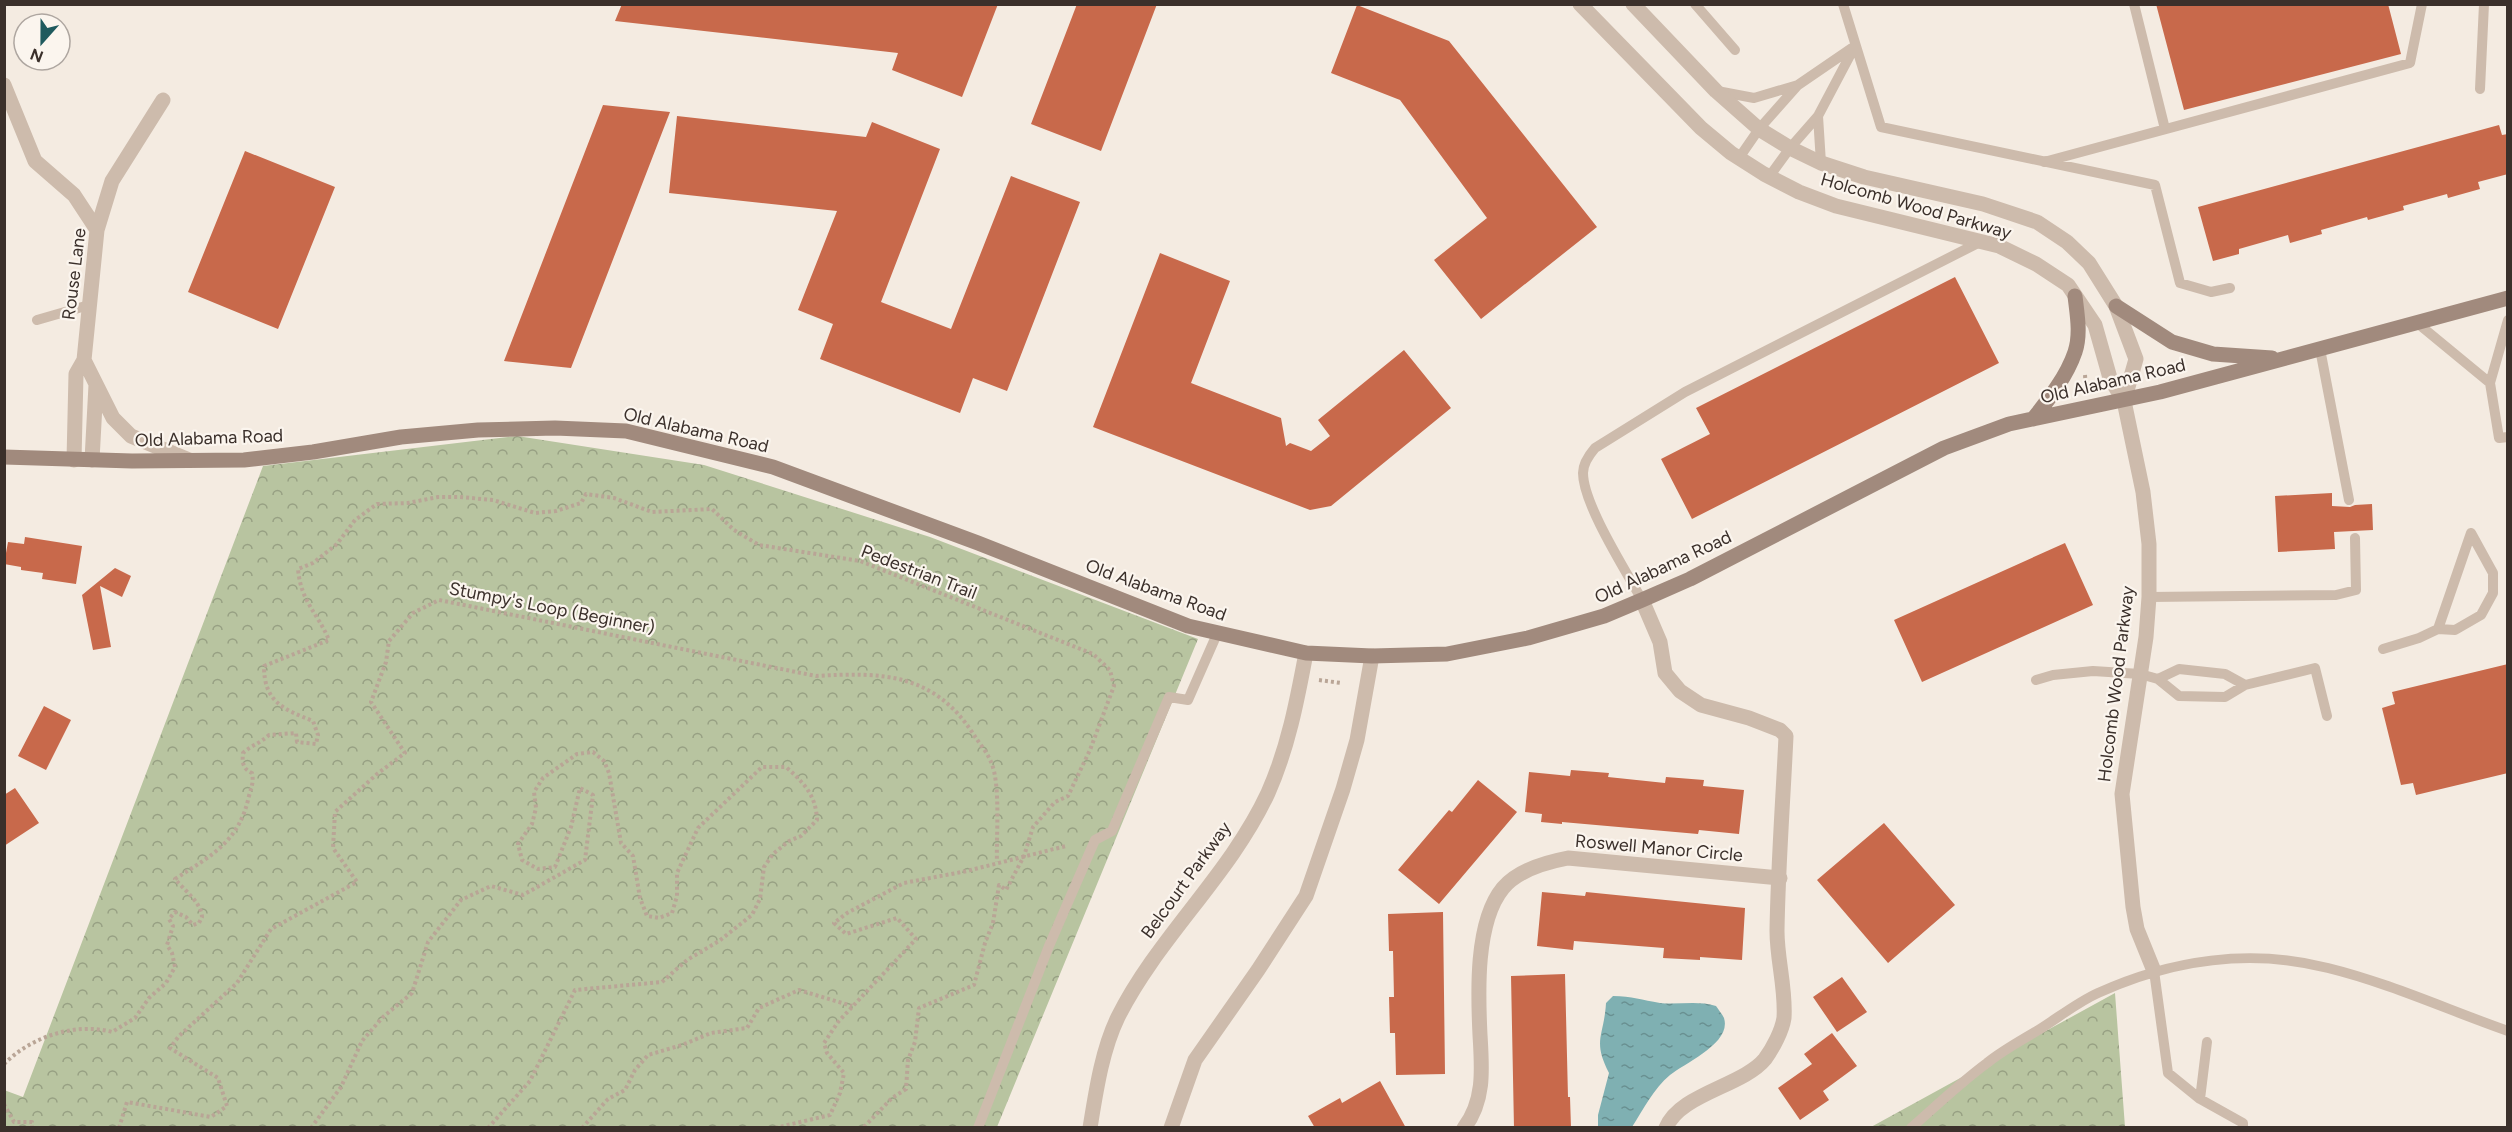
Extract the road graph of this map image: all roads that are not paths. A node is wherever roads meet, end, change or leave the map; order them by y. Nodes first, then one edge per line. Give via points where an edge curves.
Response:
1 (1580, 4) edge
2 (1633, 4) edge
3 (1695, 4) edge
4 (1843, 4) edge
5 (2134, 4) edge
6 (2422, 4) edge
7 (2484, 4) edge
8 (1855, 46) junction
9 (1735, 50) dead end
10 (4, 85) edge
11 (1798, 85) junction
12 (2480, 89) dead end
13 (1716, 91) junction
14 (163, 100) dead end
15 (1818, 116) junction
16 (1759, 129) junction
17 (2165, 129) junction
18 (1790, 148) junction
19 (1739, 158) junction
20 (1821, 163) junction
21 (2041, 163) junction
22 (1768, 177) junction
23 (97, 230) junction
24 (1980, 242) junction
25 (2230, 288) dead end
26 (2075, 296) junction
27 (2508, 298) edge
28 (89, 304) junction
29 (2116, 306) junction
30 (37, 320) dead end
31 (2508, 320) edge
32 (2416, 322) junction
33 (2320, 349) junction
34 (2284, 359) junction
35 (84, 360) junction
36 (2490, 383) junction
37 (96, 384) junction
38 (2124, 401) junction
39 (2034, 419) junction
40 (2508, 437) edge
41 (4, 457) edge
42 (74, 460) junction
43 (92, 460) junction
44 (189, 460) junction
45 (2349, 500) dead end
46 (2355, 538) dead end
47 (2149, 597) junction
48 (1642, 600) junction
49 (2438, 629) junction
50 (1217, 634) junction
51 (2383, 649) dead end
52 (1306, 653) junction
53 (1372, 656) junction
54 (2139, 674) junction
55 (2158, 679) junction
56 (2036, 680) dead end
57 (2245, 685) junction
58 (2327, 716) dead end
59 (1780, 879) junction
60 (2154, 971) junction
61 (2508, 1031) edge
62 (2207, 1042) dead end
63 (2200, 1099) junction
64 (978, 1128) edge
65 (1090, 1128) edge
66 (1171, 1128) edge
67 (1464, 1128) edge
68 (1666, 1128) edge
69 (1911, 1128) edge
70 (2243, 1128) edge

1 - 19 street, Holcomb Wood Parkway via 1701,128
2 - 13 street, Holcomb Wood Parkway
3 - 9 lane
4 - 8 lane
5 - 17 lane
6 - 17 lane via 2409,63
7 - 12 lane
8 - 11 lane
8 - 15 lane
8 - 21 lane via 1881,127
10 - 23 street via 34,161 74,195
11 - 13 lane via 1754,98
11 - 16 lane
13 - 16 street, Holcomb Wood Parkway
14 - 23 street, Rouse Lane via 112,180
15 - 18 lane
15 - 20 lane
16 - 18 street, Holcomb Wood Parkway
16 - 19 lane
17 - 21 lane
18 - 20 street, Holcomb Wood Parkway
18 - 22 lane
19 - 22 street, Holcomb Wood Parkway
20 - 29 street, Holcomb Wood Parkway via 1864,177 1983,204 2037,222 2089,263
21 - 25 lane via 2155,185 2180,283 2211,292
22 - 24 street, Holcomb Wood Parkway via 1836,206
23 - 28 street, Rouse Lane
24 - 26 street, Holcomb Wood Parkway via 1999,246 2036,264 2068,285
24 - 48 lane via 1685,392 1595,448 1583,471 1585,491
26 - 38 street, Holcomb Wood Parkway via 2095,325 2110,378
26 - 39 main road via 2075,351
27 - 32 main road, Old Alabama Road
28 - 30 lane
28 - 35 street, Rouse Lane
29 - 34 main road via 2172,342 2212,354
29 - 38 street, Holcomb Wood Parkway via 2136,359
31 - 36 lane
32 - 33 main road, Old Alabama Road
32 - 36 lane
33 - 34 main road, Old Alabama Road
33 - 45 lane
34 - 38 main road, Old Alabama Road
35 - 37 street
35 - 42 street, Rouse Lane via 76,374
36 - 40 lane via 2499,438
37 - 43 street
37 - 44 street via 113,418 131,436
38 - 39 main road, Old Alabama Road
38 - 47 street, Holcomb Wood Parkway via 2144,492
39 - 48 main road, Old Alabama Road via 2008,424 1944,448
41 - 42 main road, Old Alabama Road
42 - 43 main road, Old Alabama Road
43 - 44 main road, Old Alabama Road
44 - 50 main road, Old Alabama Road via 313,452 401,437 478,430 626,431 772,467
46 - 47 lane via 2356,590 2336,595
47 - 54 street, Holcomb Wood Parkway
48 - 53 main road, Old Alabama Road via 1604,616 1480,649
48 - 59 street via 1660,642 1665,673 1680,691 1701,705 1749,718 1786,736
49 - 49 lane via 2442,618 2471,533 2493,573 2493,593 2481,615 2454,630
49 - 51 lane
50 - 52 main road, Old Alabama Road
50 - 64 lane via 1188,700 1168,697 1112,831 1095,840
52 - 53 main road, Old Alabama Road
52 - 65 street, Belcourt Parkway via 1291,728 1268,794 1117,1019
53 - 66 street via 1357,740 1306,896 1195,1059
54 - 55 lane
54 - 56 lane via 2093,671
54 - 60 street, Holcomb Wood Parkway via 2122,794 2133,907 2137,929
55 - 57 lane via 2179,669 2225,674
55 - 57 lane via 2179,696 2225,697
57 - 58 lane via 2314,668
59 - 67 street, Roswell Manor Circle via 1568,858 1540,863 1504,886 1483,938 1478,986 1482,1072 1479,1101
59 - 68 street via 1777,933 1784,1019 1776,1040 1764,1060 1670,1118
60 - 61 lane via 2222,958 2288,960 2368,980
60 - 63 lane via 2168,1073
60 - 69 lane via 2096,993 1987,1062
62 - 63 lane
63 - 70 lane via 2243,1123

